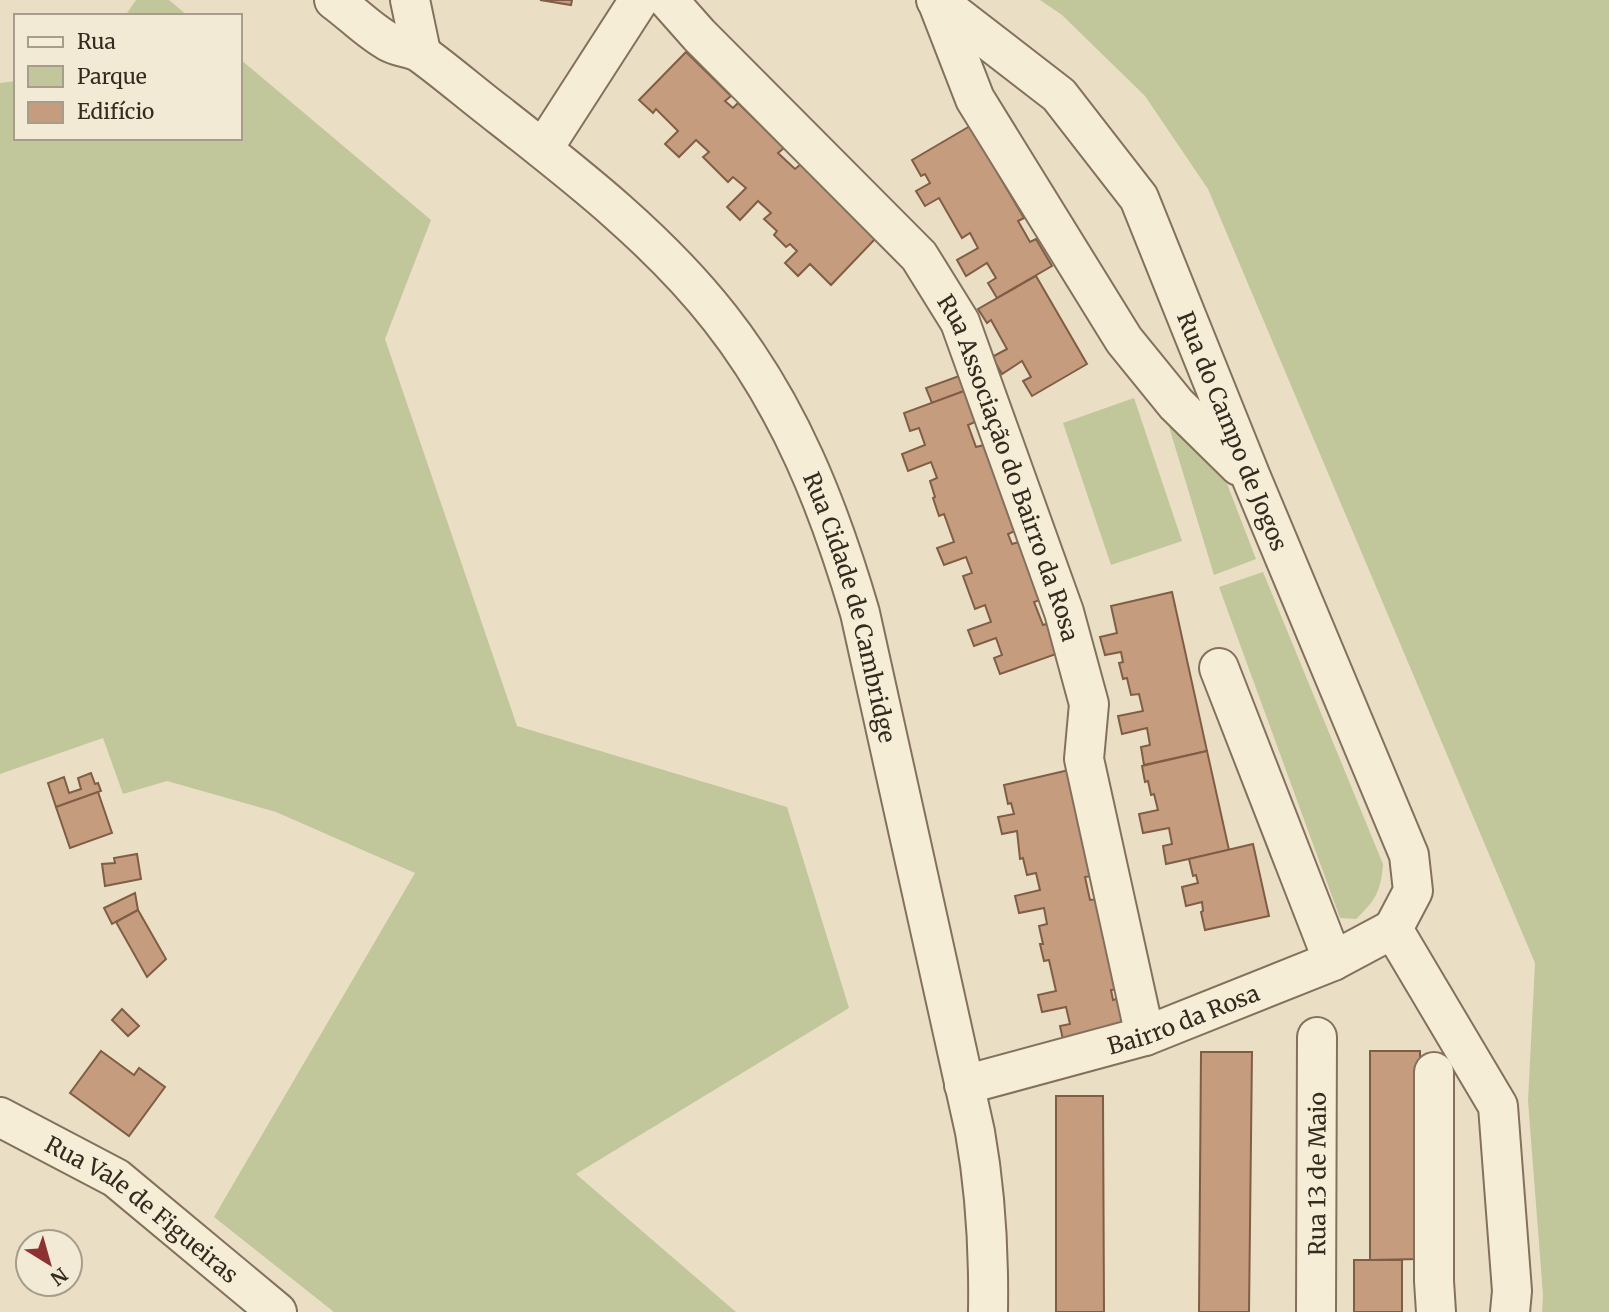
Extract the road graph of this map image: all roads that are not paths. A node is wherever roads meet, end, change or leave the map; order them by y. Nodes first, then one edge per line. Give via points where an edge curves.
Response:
1 (334, 0) edge
2 (410, 0) edge
3 (639, 0) edge
4 (667, 0) edge
5 (936, 0) edge
6 (421, 52) junction
7 (543, 149) junction
8 (1251, 477) junction
9 (1219, 668) dead end
10 (1393, 929) junction
11 (1333, 961) junction
12 (1146, 1036) junction
13 (1317, 1037) dead end
14 (1434, 1072) dead end
15 (964, 1085) junction
16 (0, 1116) edge
17 (277, 1312) edge
18 (988, 1312) edge
19 (1317, 1312) edge
20 (1436, 1312) edge
21 (1510, 1312) edge

1 - 6 street, Rua Cidade de Cambridge via 389,42
2 - 6 street
3 - 7 street
4 - 12 street, Rua Associação do Bairro da Rosa via 919,256 960,322 1064,612 1089,704 1084,759
5 - 8 street via 975,99 1125,340 1176,404
5 - 8 street, Rua do Campo de Jogos via 1059,95 1139,198
6 - 7 street, Rua Cidade de Cambridge
7 - 15 street, Rua Cidade de Cambridge via 676,267 721,319 757,372 816,481 860,613
8 - 10 street, Rua do Campo de Jogos via 1409,855 1413,891
9 - 11 street
10 - 11 street, Bairro da Rosa
10 - 21 street via 1498,1106
11 - 12 street, Bairro da Rosa
12 - 15 street, Bairro da Rosa
13 - 19 street, Rua 13 de Maio
14 - 20 street
15 - 18 street, Rua Cidade de Cambridge via 985,1188
16 - 17 street, Rua Vale de Figueiras via 116,1178

